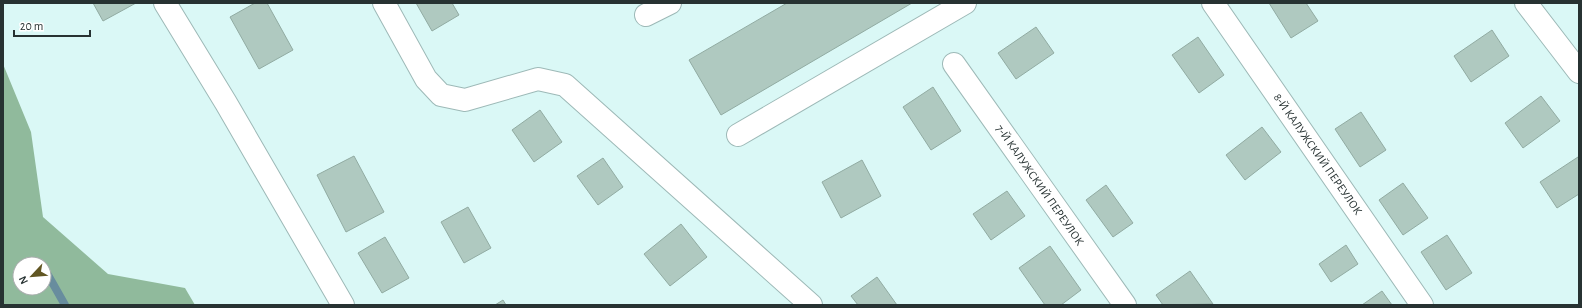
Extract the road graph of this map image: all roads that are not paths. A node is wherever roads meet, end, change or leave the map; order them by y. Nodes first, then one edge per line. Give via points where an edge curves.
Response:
1 (165, 3) edge
2 (384, 3) edge
3 (670, 3) edge
4 (965, 3) edge
5 (1213, 3) edge
6 (1526, 3) edge
7 (646, 15) dead end
8 (954, 64) dead end
9 (1579, 72) edge
10 (738, 135) dead end
11 (343, 305) edge
12 (811, 305) edge
13 (1126, 305) edge
14 (1422, 305) edge

1 - 11 street
2 - 12 street via 426,79 440,96 465,100 538,79 565,85
3 - 7 street
4 - 10 street
5 - 14 street, 8-Й КАЛУЖСКИЙ ПЕРЕУЛОК
6 - 9 street
8 - 13 street, 7-Й КАЛУЖСКИЙ ПЕРЕУЛОК

